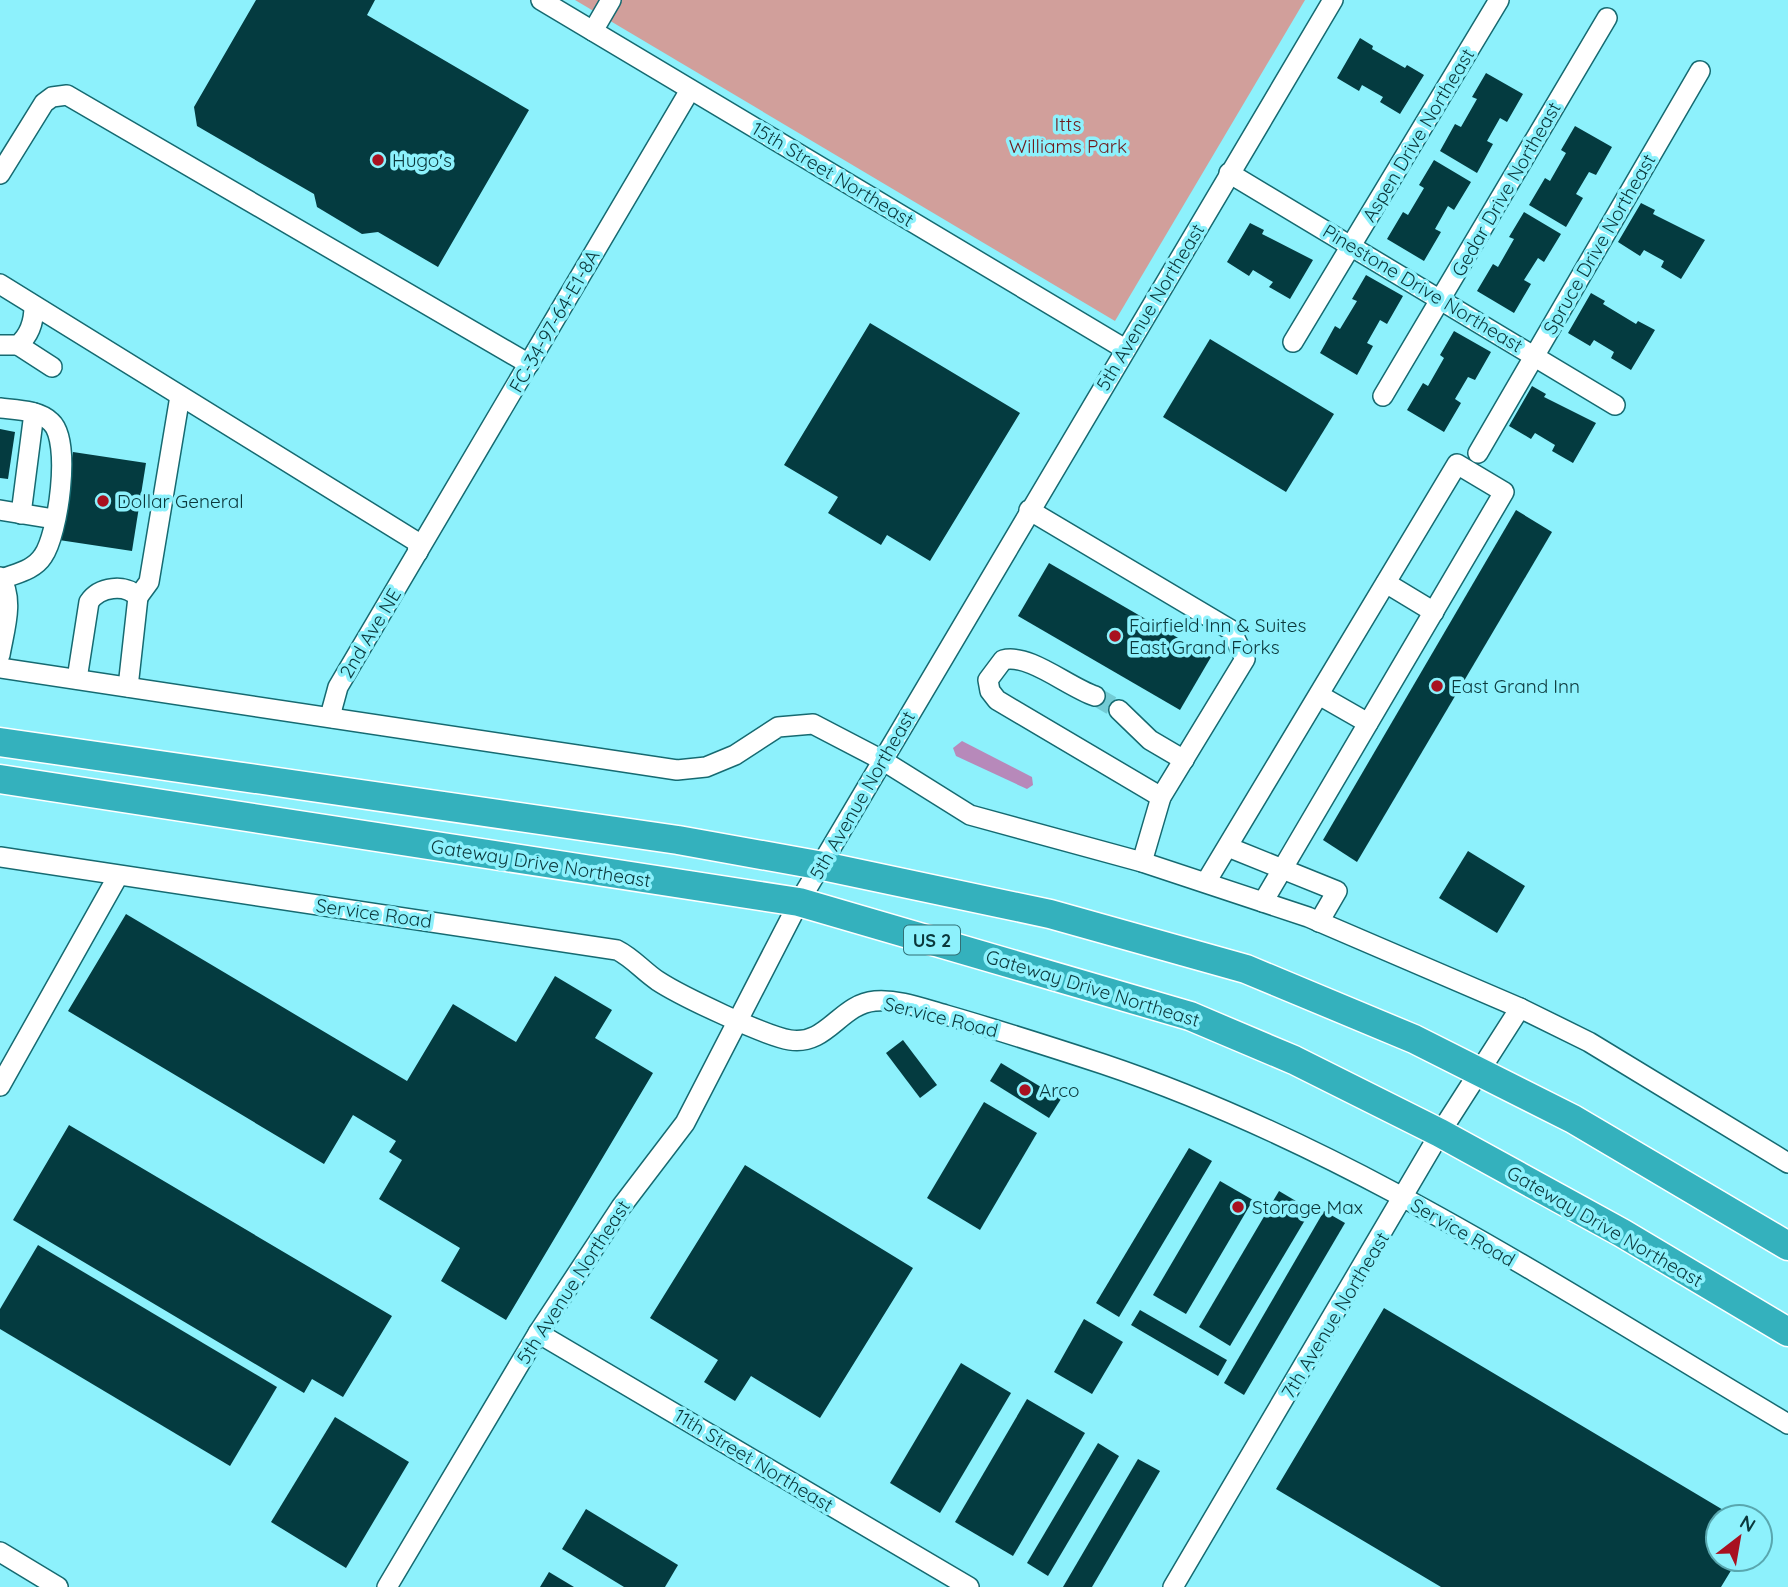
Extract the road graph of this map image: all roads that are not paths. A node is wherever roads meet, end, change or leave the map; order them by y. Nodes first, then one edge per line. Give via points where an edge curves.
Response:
1 (541, 0) edge
2 (611, 0) edge
3 (1333, 0) edge
4 (1499, 0) edge
5 (1607, 18) dead end
6 (593, 32) junction
7 (1700, 71) dead end
8 (690, 89) junction
9 (1229, 173) junction
10 (0, 174) edge
11 (1352, 246) junction
12 (0, 284) edge
13 (1441, 300) junction
14 (34, 306) junction
15 (1293, 342) dead end
16 (9, 345) edge
17 (1125, 349) junction
18 (1535, 355) junction
19 (529, 364) junction
20 (52, 367) dead end
21 (180, 396) junction
22 (1382, 396) dead end
23 (1615, 405) dead end
24 (0, 408) edge
25 (34, 413) junction
26 (1478, 453) dead end
27 (0, 510) edge
28 (1029, 510) junction
29 (21, 513) junction
30 (54, 519) junction
31 (418, 552) junction
32 (1, 578) edge
33 (1386, 583) junction
34 (138, 597) junction
35 (1434, 612) junction
36 (0, 655) edge
37 (0, 668) edge
38 (77, 679) junction
39 (128, 687) junction
40 (1319, 695) junction
41 (1095, 696) tunnel mouth
42 (1119, 710) tunnel mouth
43 (334, 718) junction
44 (1368, 723) junction
45 (0, 742) edge
46 (882, 760) junction
47 (1184, 760) junction
48 (0, 779) edge
49 (1161, 797) junction
50 (1228, 847) junction
51 (0, 857) edge
52 (1142, 862) junction
53 (823, 866) junction
54 (1283, 868) junction
55 (118, 876) junction
56 (1206, 882) junction
57 (799, 902) junction
58 (1263, 902) junction
59 (1320, 922) junction
60 (1520, 1008) junction
61 (739, 1020) junction
62 (1480, 1071) junction
63 (0, 1086) edge
64 (1440, 1133) junction
65 (1788, 1163) edge
66 (1404, 1198) junction
67 (1788, 1246) edge
68 (1788, 1332) edge
69 (538, 1333) junction
70 (1788, 1424) edge
71 (0, 1552) edge
72 (58, 1587) edge
73 (387, 1587) edge
74 (969, 1587) edge
75 (1173, 1587) edge

1 - 6 street, 15th Street Northeast
2 - 6 street
3 - 9 street, 5th Avenue Northeast
4 - 11 street, Aspen Drive Northeast
5 - 13 street, Gedar Drive Northeast
6 - 8 street, 15th Street Northeast
7 - 18 street, Spruce Drive Northeast
8 - 17 street, 15th Street Northeast
8 - 19 street, FC-34-97-64-E1-8A
9 - 11 street, Pinestone Drive Northeast
9 - 17 street, 5th Avenue Northeast
10 - 19 street via 44,103 67,95
11 - 13 street, Pinestone Drive Northeast
11 - 15 street, Aspen Drive Northeast
12 - 14 street
13 - 18 street, Pinestone Drive Northeast
13 - 22 street, Gedar Drive Northeast
14 - 16 street via 30,329
14 - 21 street
16 - 20 street
17 - 28 street, 5th Avenue Northeast
18 - 23 street, Pinestone Drive Northeast
18 - 26 street, Spruce Drive Northeast
19 - 31 street, FC-34-97-64-E1-8A
21 - 31 street via 417,542
21 - 34 street via 149,582
24 - 25 street
25 - 29 street
25 - 30 street via 51,422 61,447
27 - 29 street
28 - 46 street, 5th Avenue Northeast
28 - 47 street via 1231,631 1245,659
29 - 30 street
30 - 32 street via 43,558 32,568
31 - 43 street, 2nd Ave NE via 338,687
32 - 36 street via 8,606
33 - 35 street
33 - 35 street via 1457,464 1504,492
33 - 40 street
34 - 38 street via 134,592 107,588 94,593
34 - 39 street
35 - 44 street
37 - 38 street
38 - 39 street
39 - 43 street
40 - 44 street
40 - 50 street
41 - 49 street via 1023,659 1003,660 988,680 997,700
42 - 47 street via 1150,740
43 - 46 street via 677,770 706,767 735,755 778,727 813,723
44 - 54 street
45 - 53 highway via 678,840
46 - 52 street via 970,815
46 - 53 street, 5th Avenue Northeast
47 - 49 street
48 - 57 highway, Gateway Drive Northeast / US 2
49 - 52 street
50 - 54 street
50 - 56 street
51 - 55 street, Service Road
52 - 56 street
53 - 57 street, 5th Avenue Northeast
53 - 62 highway via 1050,914 1246,969
54 - 58 street
54 - 59 street via 1338,891
55 - 61 street, Service Road via 617,950 669,988
55 - 63 street
56 - 58 street
57 - 61 street, 5th Avenue Northeast
57 - 64 highway, Gateway Drive Northeast / US 2 via 1190,1016 1294,1060
58 - 59 street
59 - 60 street
60 - 62 street, 7th Avenue Northeast
60 - 65 street via 1589,1042
61 - 66 street, Service Road via 775,1037 805,1041 861,1003 885,1000 913,1006 1106,1065 1198,1100 1305,1146
61 - 69 street, 5th Avenue Northeast via 685,1123 621,1207
62 - 64 street, 7th Avenue Northeast
62 - 67 highway via 1573,1119
64 - 66 street, 7th Avenue Northeast
64 - 68 highway, Gateway Drive Northeast / US 2 via 1622,1233
66 - 70 street, Service Road
66 - 75 street, 7th Avenue Northeast
69 - 73 street, 5th Avenue Northeast
69 - 74 street, 11th Street Northeast
71 - 72 street

